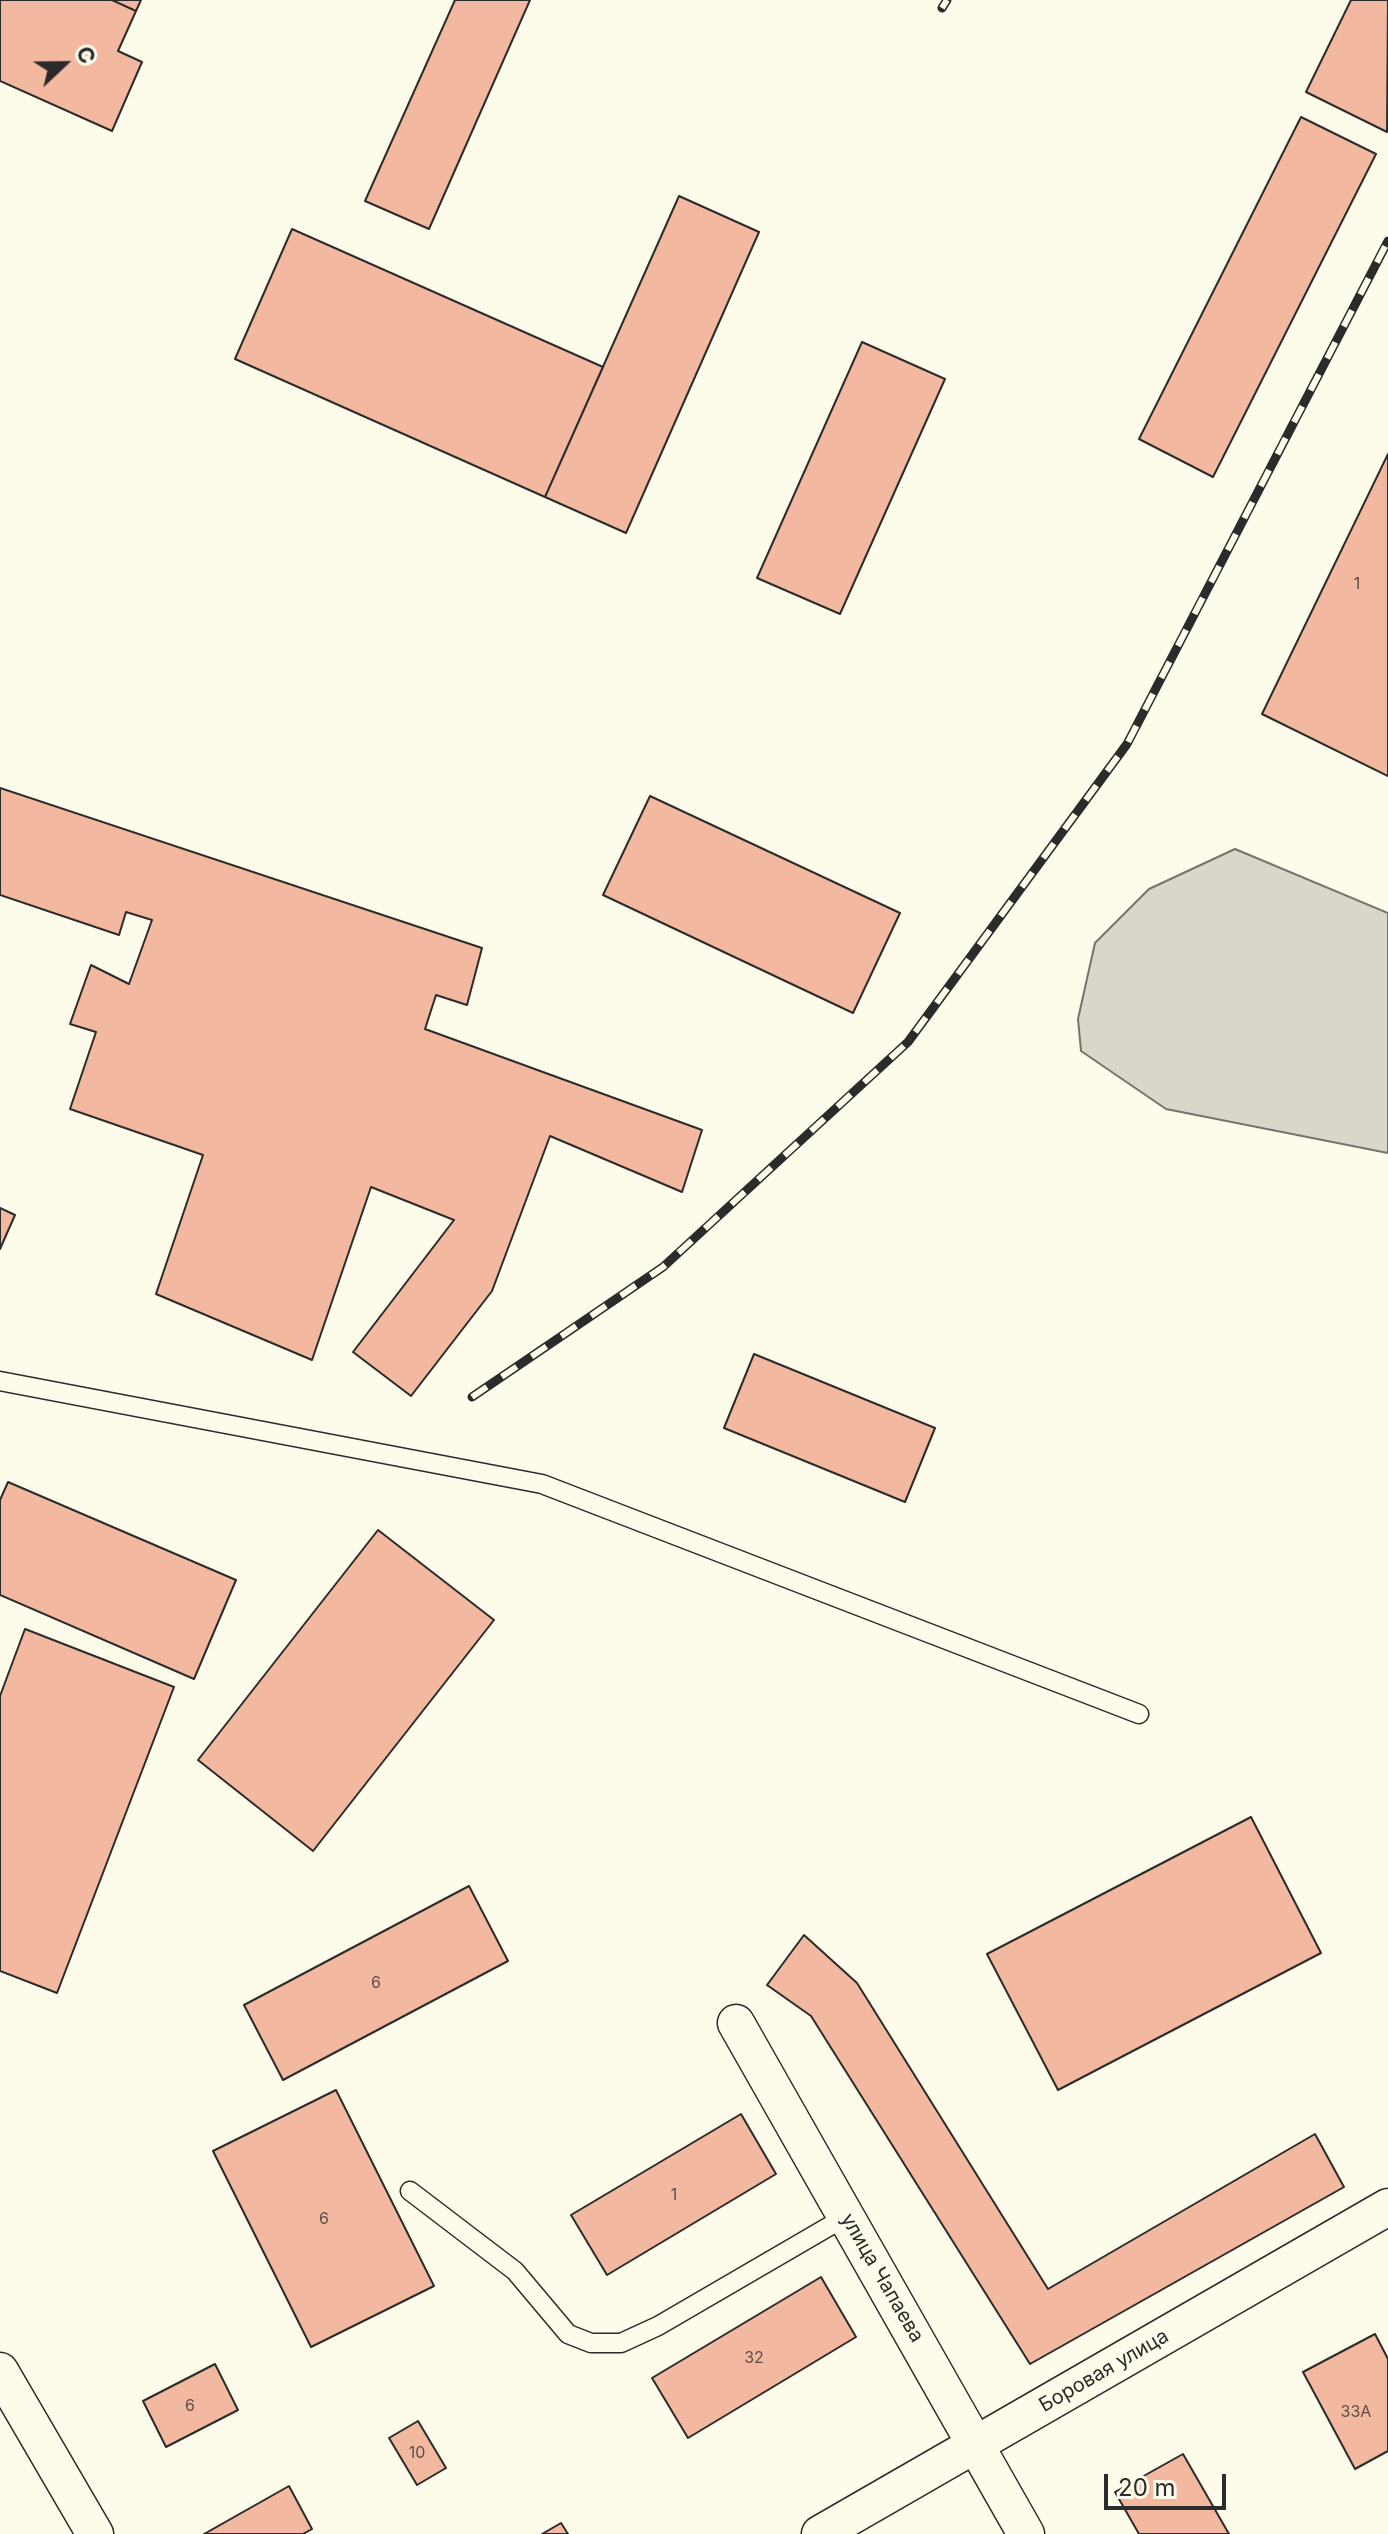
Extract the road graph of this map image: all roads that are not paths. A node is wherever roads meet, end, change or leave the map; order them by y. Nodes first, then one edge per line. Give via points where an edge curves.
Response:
1 (0, 1381) edge
2 (1139, 1714) dead end
3 (736, 2023) dead end
4 (410, 2191) dead end
5 (1388, 2207) edge
6 (847, 2216) junction
7 (0, 2371) edge
8 (976, 2444) junction
9 (95, 2534) edge
10 (820, 2534) edge
11 (1026, 2534) edge

1 - 2 lane via 542,1484
3 - 6 street, улица Чапаева
4 - 6 lane via 515,2271 568,2334 591,2343 621,2343 658,2326
5 - 8 street, Боровая улица
6 - 8 street, улица Чапаева
7 - 9 street
8 - 10 street, Боровая улица
8 - 11 street, улица Чапаева

